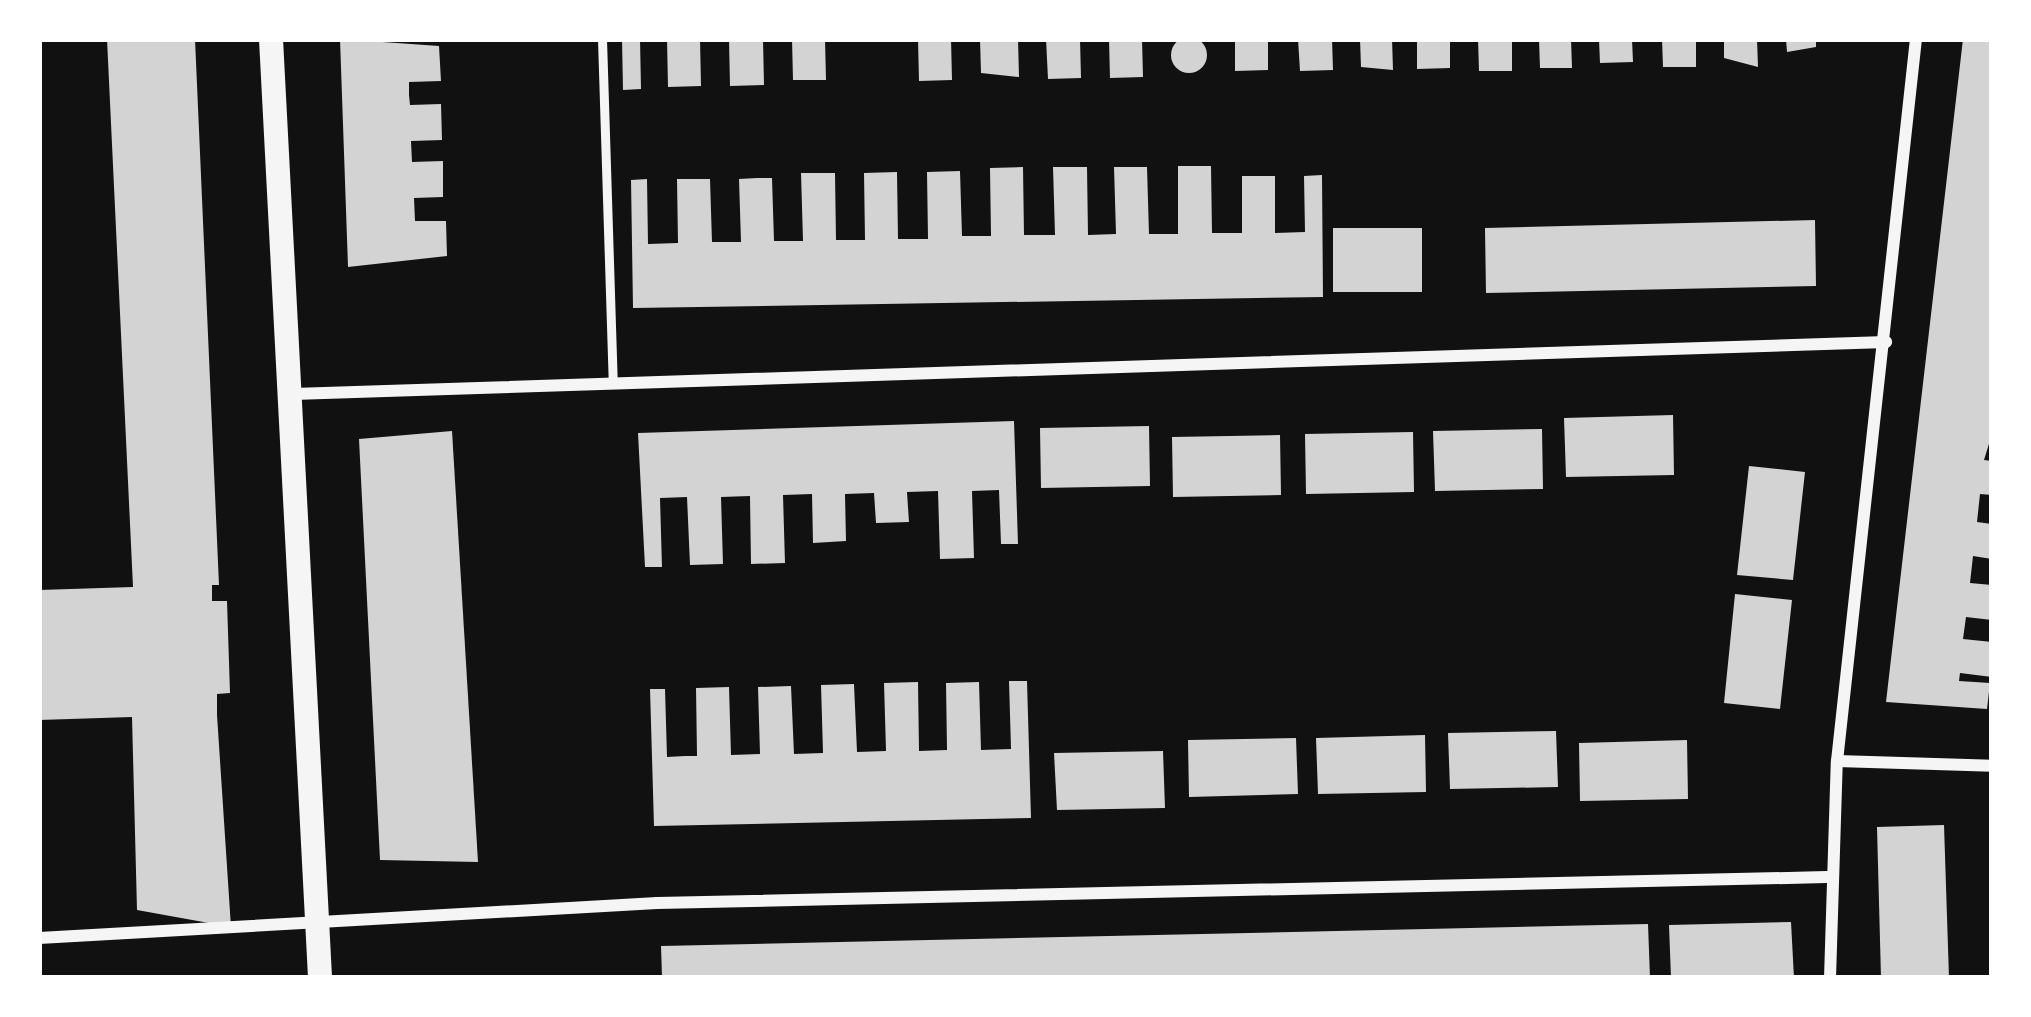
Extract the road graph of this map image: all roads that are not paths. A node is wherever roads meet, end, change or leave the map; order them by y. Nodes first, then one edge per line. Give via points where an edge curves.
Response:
1 (272, 39) edge
2 (602, 39) edge
3 (1916, 39) edge
4 (1886, 342) junction
5 (613, 382) junction
6 (293, 394) junction
7 (1837, 761) junction
8 (1992, 766) edge
9 (1828, 877) junction
10 (318, 921) junction
11 (39, 938) edge
12 (320, 978) edge
13 (1830, 978) edge

1 - 6 main road
2 - 5 lane
3 - 4 street
4 - 5 street
4 - 7 street
5 - 6 street
6 - 10 main road
7 - 8 street
7 - 9 street
9 - 10 street via 657,903
9 - 13 street
10 - 11 street
10 - 12 main road

